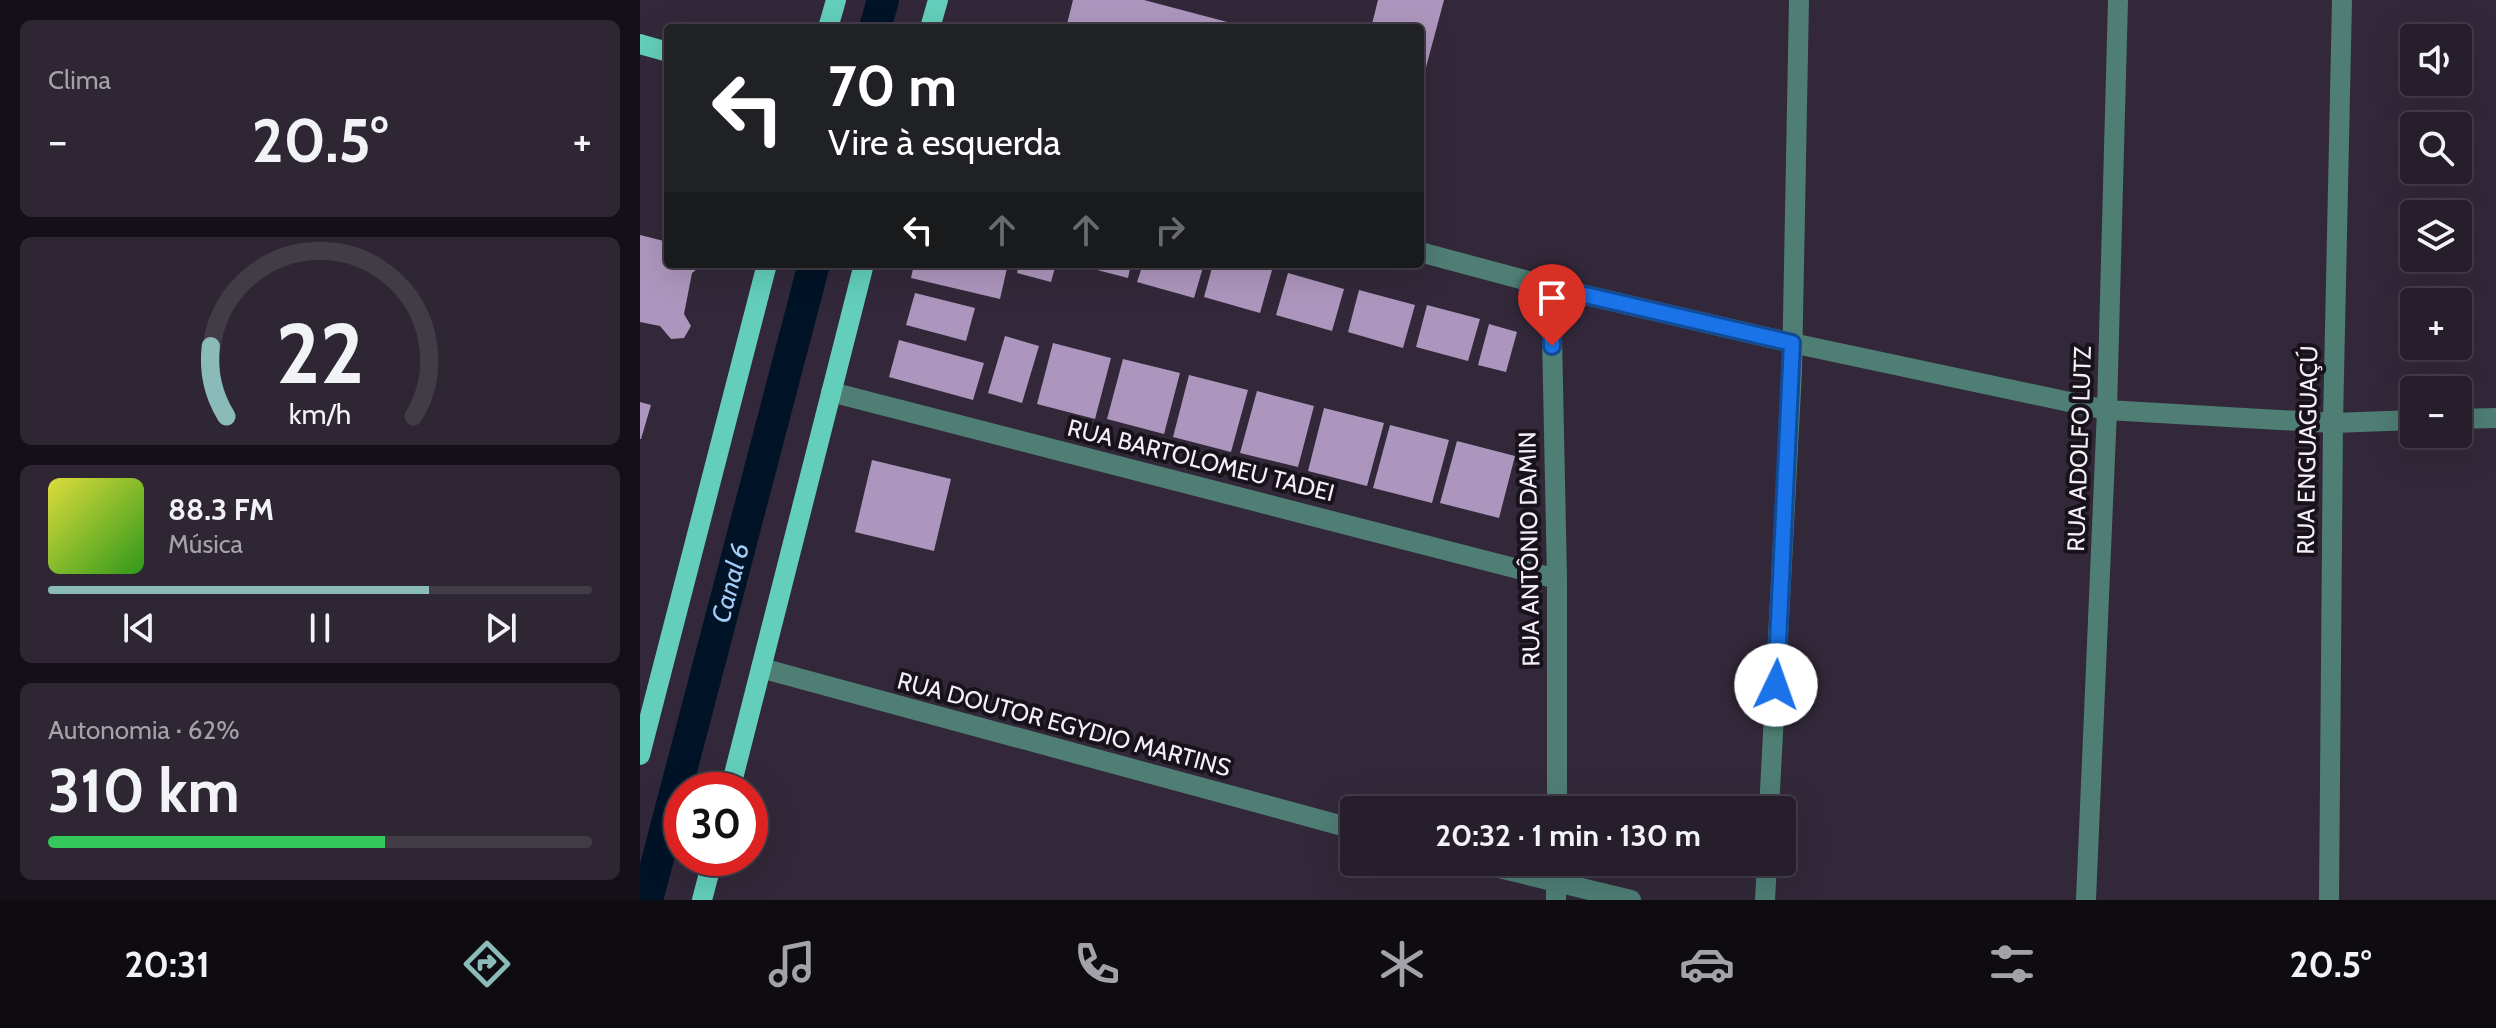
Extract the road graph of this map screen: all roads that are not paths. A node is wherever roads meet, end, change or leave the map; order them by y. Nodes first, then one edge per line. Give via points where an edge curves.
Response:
1 (836, 0) edge
2 (938, 0) edge
3 (1799, 0) edge
4 (2118, 0) edge
5 (2342, 0) edge
6 (829, 24) edge
7 (931, 24) edge
8 (640, 44) edge
9 (664, 51) edge
10 (1424, 253) edge
11 (766, 268) edge
12 (863, 268) edge
13 (1551, 287) junction
14 (1792, 343) junction
15 (831, 392) junction
16 (2107, 410) junction
17 (2496, 418) edge
18 (2472, 419) edge
19 (2400, 421) edge
20 (2333, 423) junction
21 (1557, 579) junction
22 (761, 668) junction
23 (640, 755) edge
24 (735, 772) edge
25 (1557, 796) edge
26 (1770, 796) edge
27 (1340, 825) edge
28 (708, 876) edge
29 (1512, 876) edge
30 (1766, 876) edge
31 (1556, 892) edge
32 (702, 900) edge
33 (1631, 900) edge
34 (1765, 900) edge
35 (2086, 900) edge
36 (2329, 900) edge

1 - 6 main road
2 - 7 main road
3 - 14 street
4 - 16 street, RUA ADOLFO LUTZ
5 - 20 street, RUA ENGUAGUAÇÚ
8 - 9 main road
10 - 13 street
11 - 23 main road
12 - 15 main road
13 - 14 street
13 - 21 street, RUA ANTÔNIO DAMIN
14 - 16 street
14 - 26 street
15 - 21 street, RUA BARTOLOMEU TADEI
15 - 22 main road
16 - 20 street
16 - 35 street, RUA ADOLFO LUTZ
17 - 18 street
19 - 20 street
20 - 36 street, RUA ENGUAGUAÇÚ
21 - 25 street, RUA ANTÔNIO DAMIN
22 - 24 main road
22 - 27 street, RUA DOUTOR EGYDIO MARTINS
28 - 32 main road
29 - 31 street
30 - 34 street
31 - 33 street

